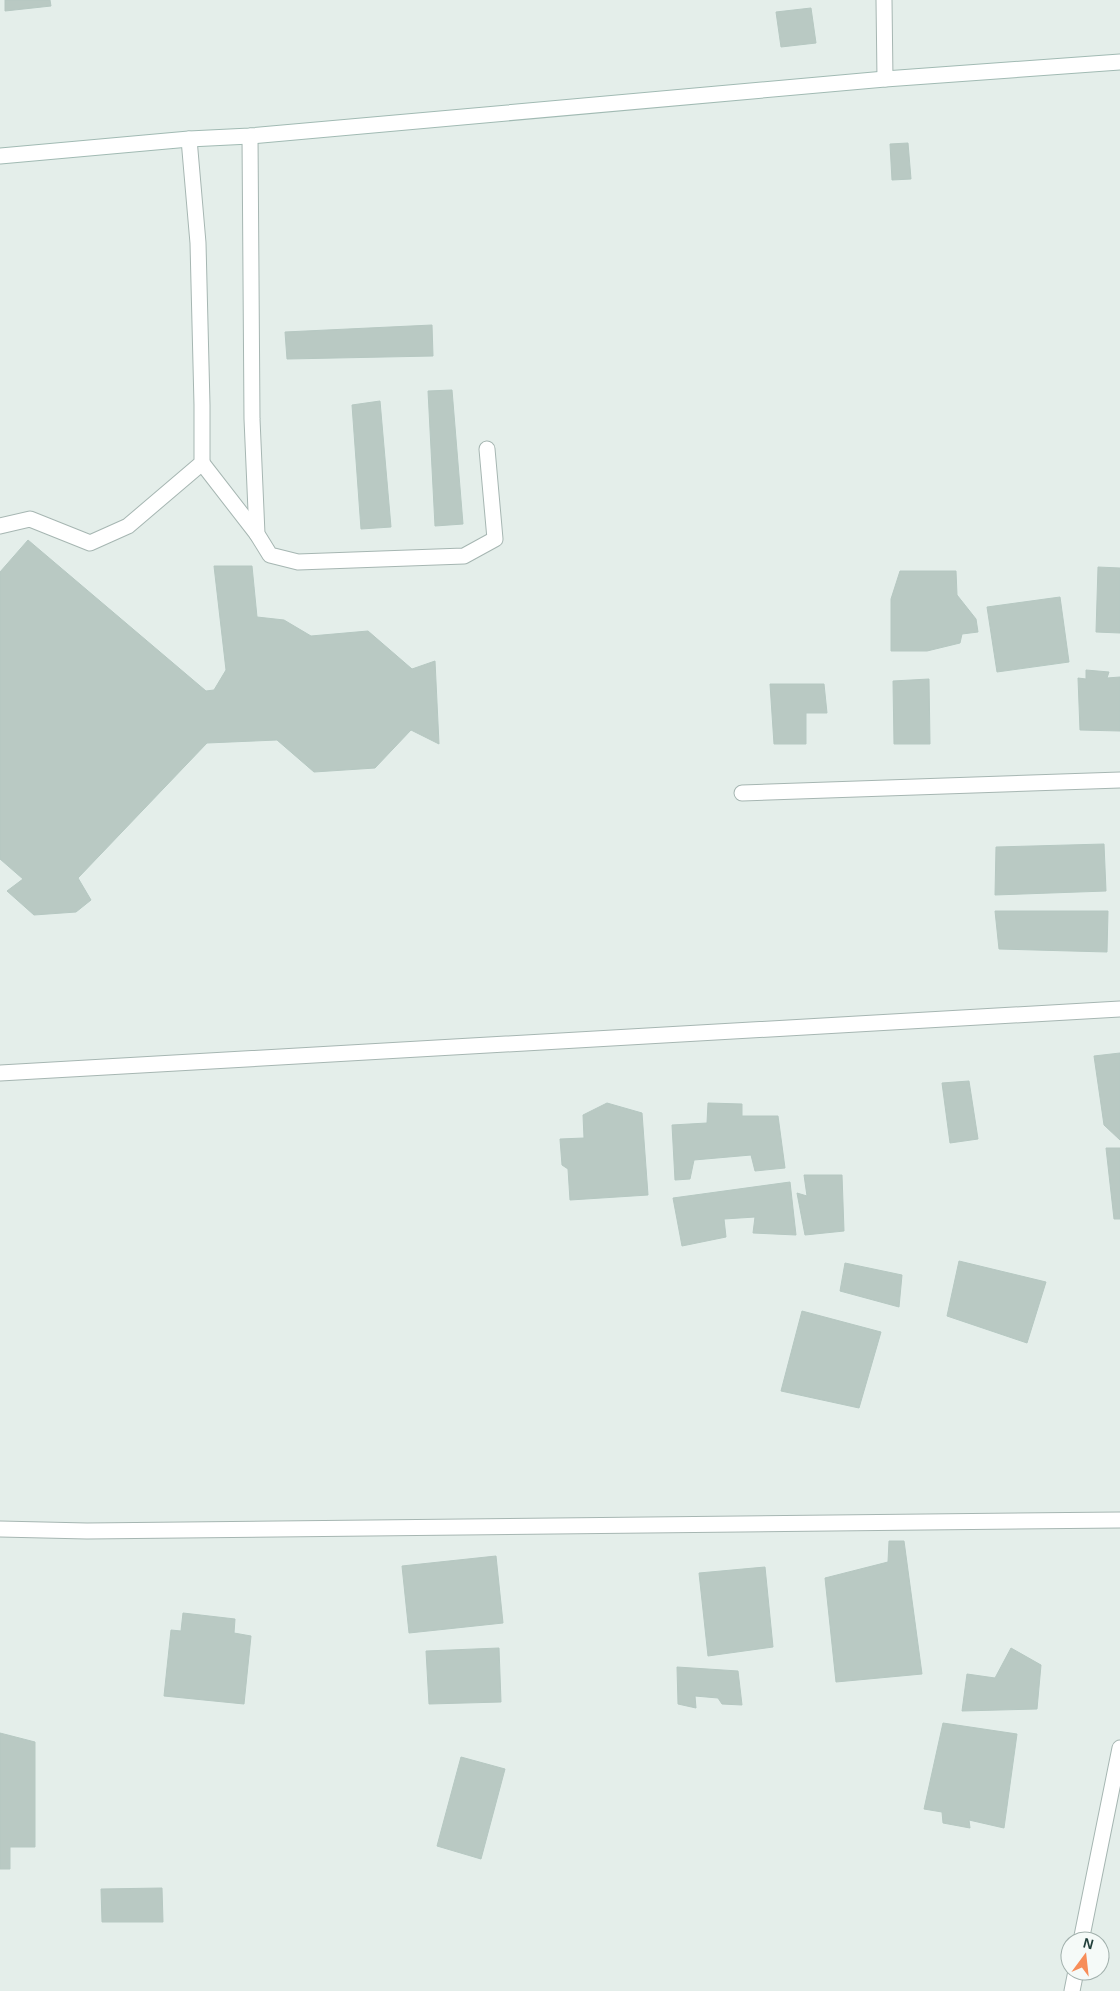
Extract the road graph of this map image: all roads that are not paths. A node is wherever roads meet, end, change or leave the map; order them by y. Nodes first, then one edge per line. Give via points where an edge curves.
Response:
1 (884, 0) edge
2 (1120, 62) edge
3 (885, 79) junction
4 (250, 136) junction
5 (188, 139) junction
6 (0, 156) edge
7 (487, 449) dead end
8 (202, 463) junction
9 (0, 526) edge
10 (257, 534) junction
11 (1120, 780) edge
12 (742, 793) dead end
13 (1120, 1009) edge
14 (0, 1073) edge
15 (1120, 1520) edge
16 (0, 1529) edge
17 (1120, 1748) edge
18 (1083, 1931) edge

1 - 3 street
2 - 3 street
3 - 4 street
4 - 5 street
4 - 10 street via 252,419
5 - 6 street
5 - 8 street via 198,243
7 - 10 street via 495,539 464,556 298,562 270,555
8 - 9 street via 128,526 90,543 30,520
8 - 10 street
11 - 12 street
13 - 14 street
15 - 16 street via 87,1531
17 - 18 street

